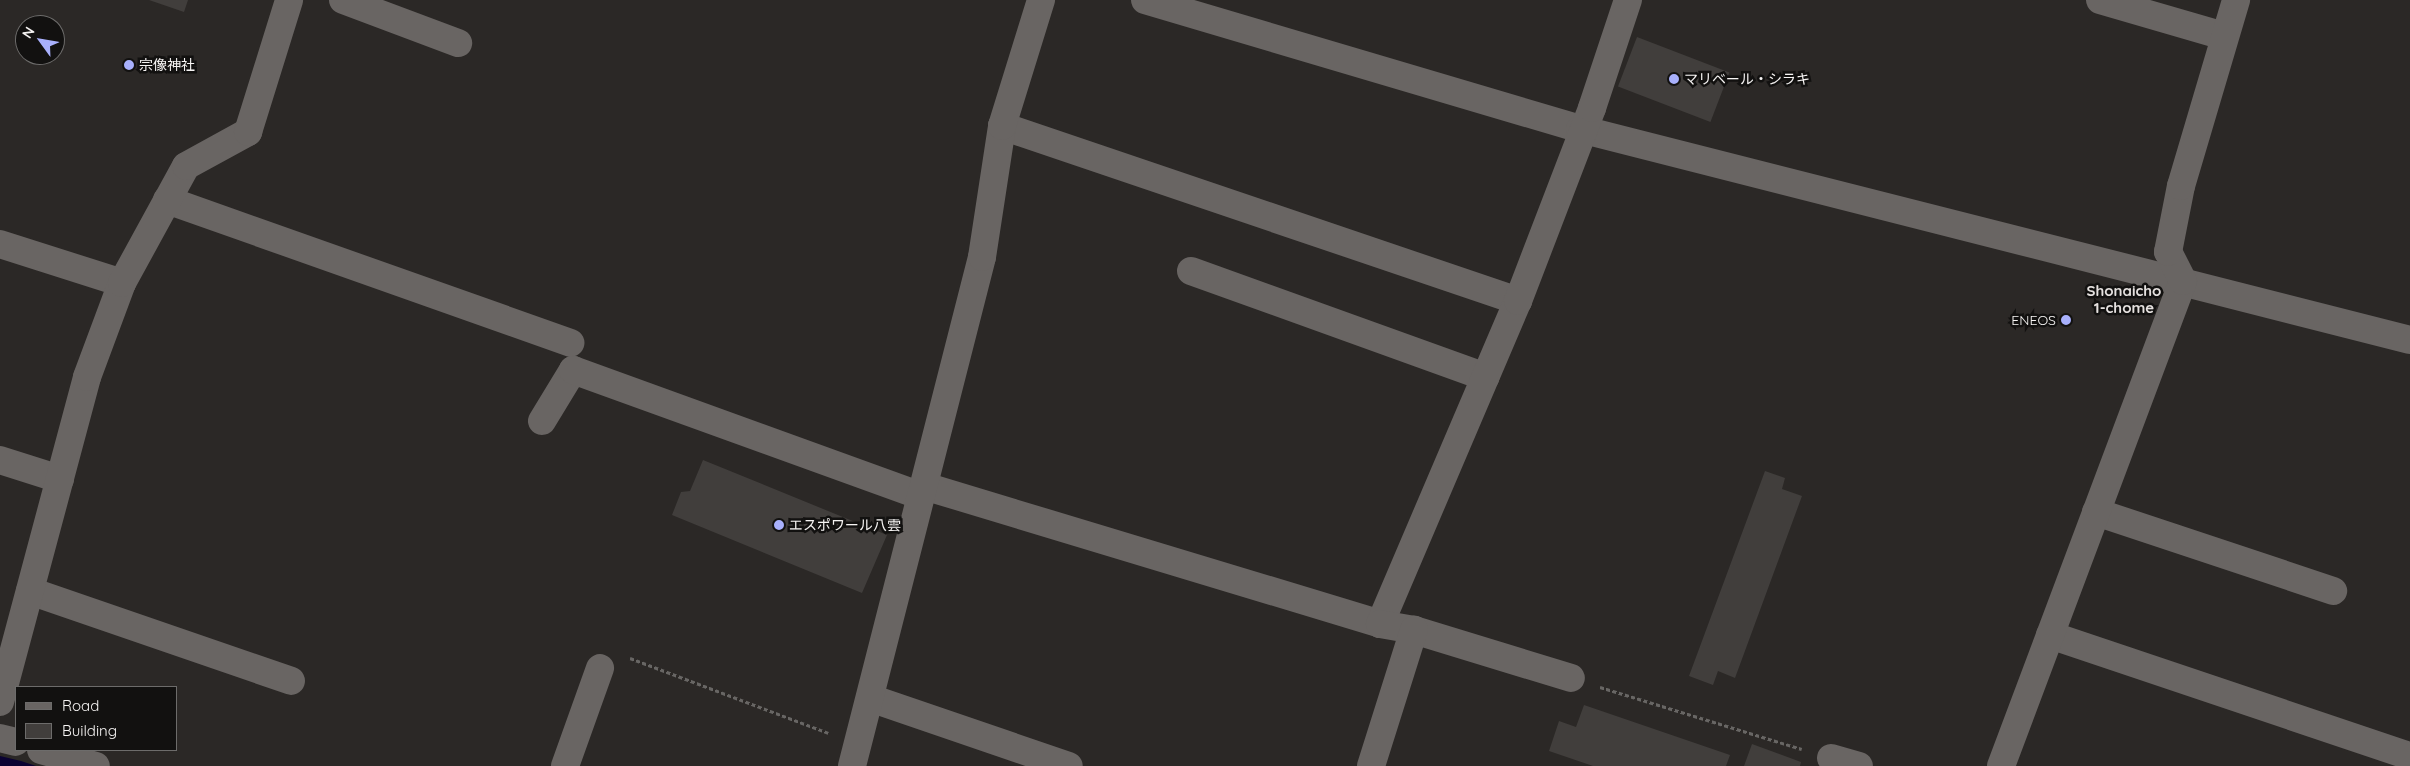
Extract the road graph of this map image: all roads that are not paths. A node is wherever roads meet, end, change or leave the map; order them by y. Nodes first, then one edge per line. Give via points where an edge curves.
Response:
1 (289, 0) edge
2 (344, 0) edge
3 (1040, 0) edge
4 (1145, 0) edge
5 (1628, 0) edge
6 (2100, 0) edge
7 (2236, 0) edge
8 (2224, 36) junction
9 (458, 43) dead end
10 (1002, 126) junction
11 (1580, 129) junction
12 (167, 200) junction
13 (0, 244) edge
14 (1190, 271) dead end
15 (2183, 281) junction
16 (122, 283) junction
17 (1518, 301) junction
18 (2410, 340) edge
19 (570, 344) dead end
20 (1486, 377) junction
21 (542, 420) dead end
22 (0, 460) edge
23 (60, 479) junction
24 (923, 491) junction
25 (2096, 512) junction
26 (30, 591) junction
27 (2333, 591) dead end
28 (1380, 624) junction
29 (1414, 630) junction
30 (2050, 635) junction
31 (8, 636) edge
32 (600, 668) road end
33 (1571, 678) road end
34 (291, 681) dead end
35 (870, 698) junction
36 (0, 702) edge
37 (0, 738) edge
38 (15, 742) edge
39 (44, 751) edge
40 (855, 755) edge
41 (2410, 756) edge
42 (1831, 758) road end
43 (96, 766) edge
44 (566, 766) edge
45 (1069, 766) edge
46 (1371, 766) edge
47 (1859, 766) edge
48 (2001, 766) edge

1 - 12 street via 248,132 186,166
2 - 9 street
3 - 10 street
4 - 11 street
5 - 11 street via 1592,108
6 - 8 street
7 - 8 street
8 - 15 street via 2181,186 2168,252
10 - 17 street
10 - 24 street via 982,257
11 - 15 street
11 - 17 street
12 - 16 street
12 - 19 street
13 - 16 street
14 - 20 street
15 - 18 street
15 - 25 street
16 - 23 street via 87,377
17 - 20 street
20 - 28 street
21 - 24 street via 573,370
22 - 23 street
23 - 26 street
24 - 28 street
24 - 35 street
25 - 27 street
25 - 30 street
26 - 31 street
26 - 34 street
28 - 29 street
29 - 33 street
29 - 46 street
30 - 41 street
30 - 48 street
31 - 36 street
32 - 44 street
35 - 40 street
35 - 45 street
37 - 38 street
39 - 43 street
42 - 47 street

